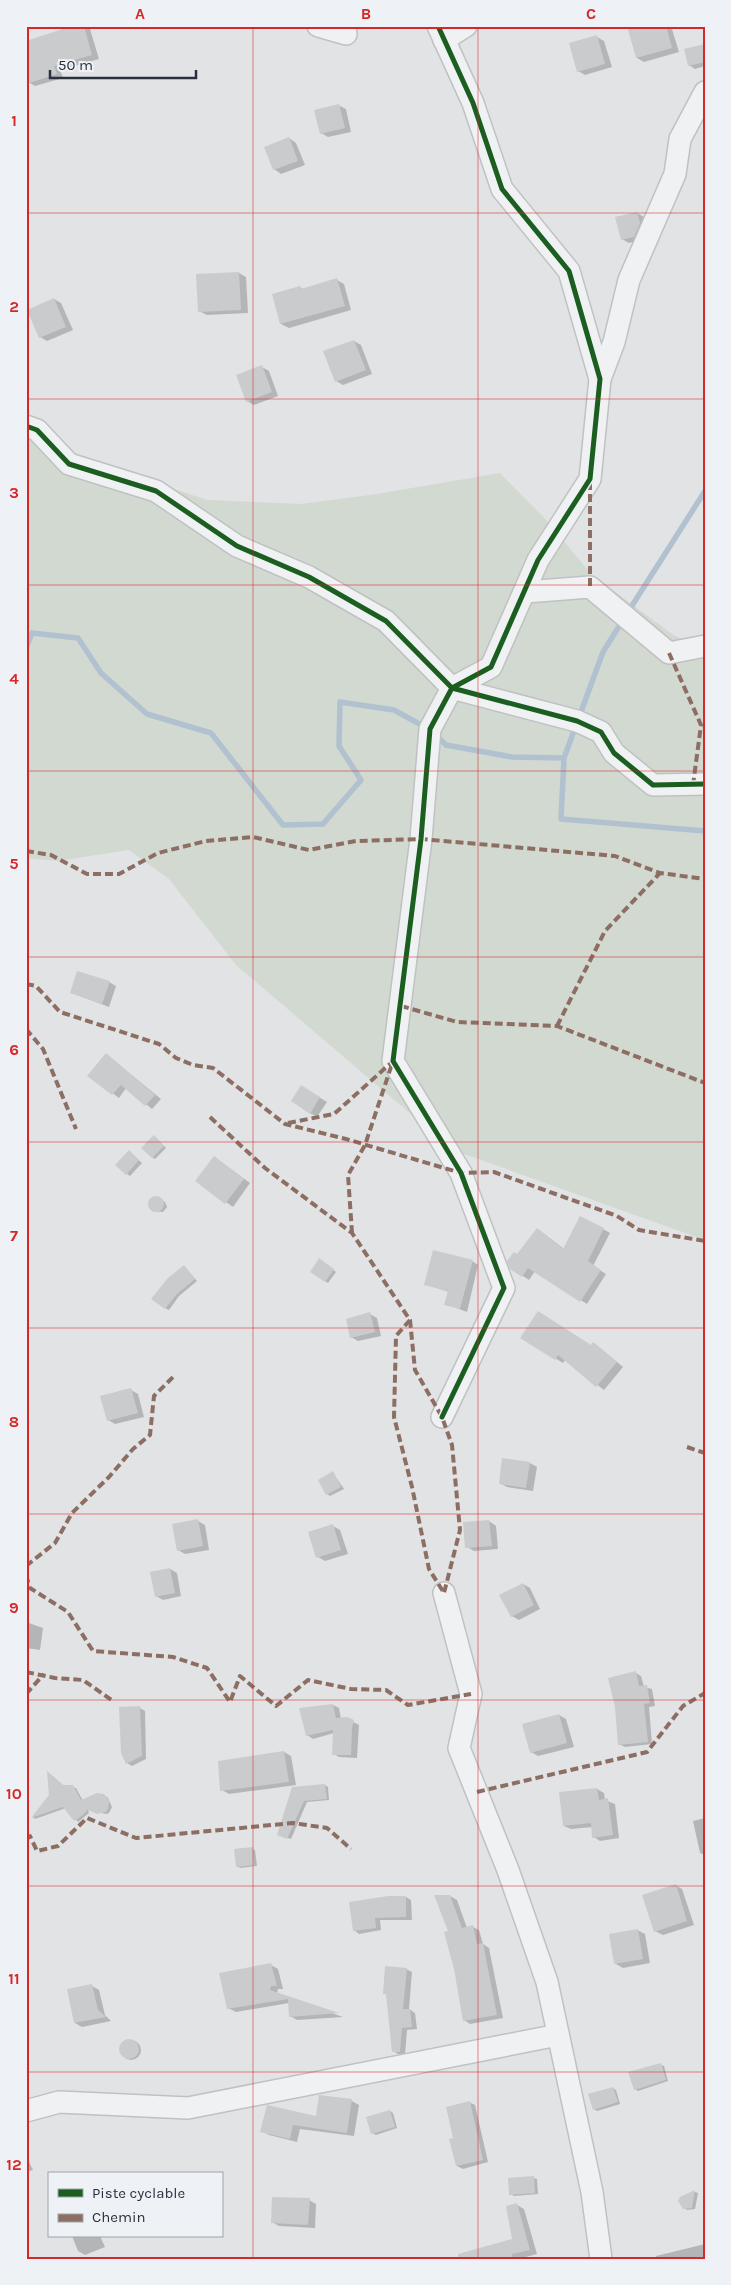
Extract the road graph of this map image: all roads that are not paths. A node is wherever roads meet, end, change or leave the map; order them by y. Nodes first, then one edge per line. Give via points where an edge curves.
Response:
1 (318, 26) edge
2 (345, 26) edge
3 (466, 26) edge
4 (441, 33) edge
5 (705, 92) edge
6 (600, 379) junction
7 (26, 426) edge
8 (524, 592) junction
9 (705, 646) edge
10 (452, 688) junction
11 (705, 784) edge
12 (442, 1417) dead end
13 (444, 1593) dead end
14 (558, 2035) junction
15 (26, 2111) edge
16 (601, 2259) edge

1 - 2 street via 346,34
3 - 4 street
4 - 6 street via 473,103 502,189 568,271
5 - 6 street via 680,139 675,174 629,280 614,342
6 - 8 street via 590,479 538,560
7 - 10 street via 37,430 69,464 156,491 237,546 309,578 386,621
8 - 9 street via 590,587 669,653
8 - 10 street via 492,667
10 - 11 street via 577,721 601,732 614,753 653,786
10 - 12 street via 430,729 421,839 393,1061 461,1173 504,1288
13 - 14 street via 471,1694 458,1748 508,1870 547,1982
14 - 15 street via 188,2108 59,2102
14 - 16 street via 592,2192

